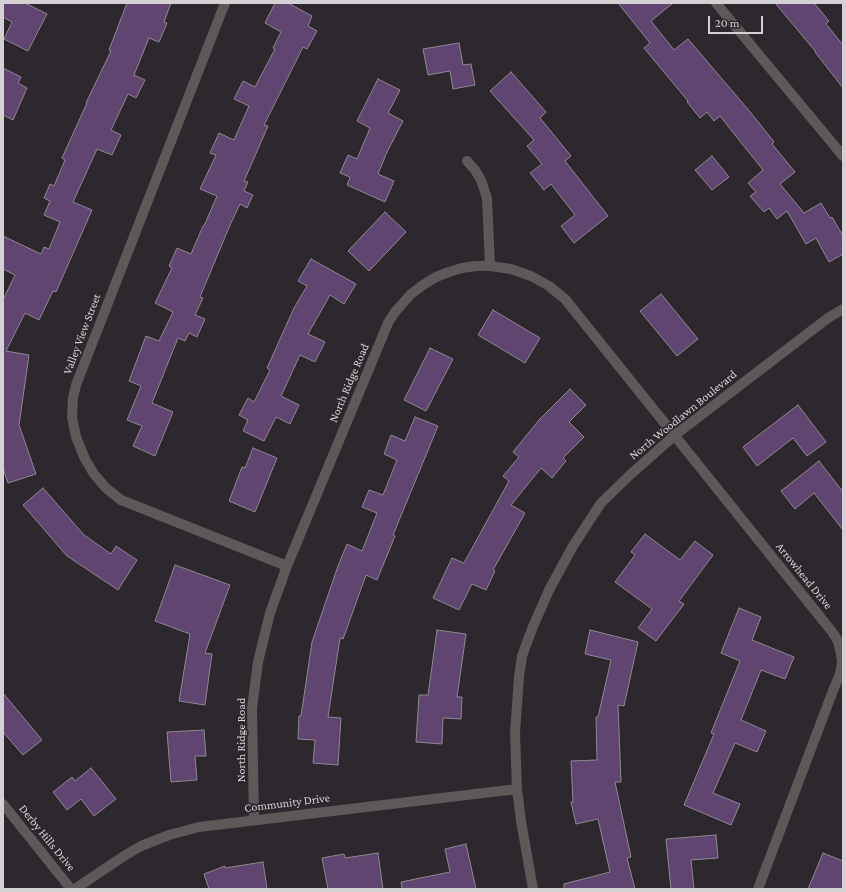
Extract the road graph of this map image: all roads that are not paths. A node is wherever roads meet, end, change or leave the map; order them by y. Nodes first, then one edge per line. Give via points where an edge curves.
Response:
1 (225, 3) edge
2 (716, 3) edge
3 (843, 156) edge
4 (467, 161) dead end
5 (490, 266) junction
6 (843, 309) edge
7 (675, 435) junction
8 (287, 566) junction
9 (517, 789) junction
10 (3, 804) edge
11 (254, 820) junction
12 (72, 889) edge
13 (75, 889) edge
14 (533, 889) edge
15 (758, 889) edge

1 - 8 street, Valley View Street via 76,384 72,417 76,437 85,459 106,488 121,500
2 - 3 street
4 - 5 street via 481,180 487,198
5 - 7 street, North Ridge Road via 511,269 531,276 565,298
5 - 8 street, North Ridge Road via 462,268 436,277 411,294 395,312 388,323
6 - 7 street, North Woodlawn Boulevard
7 - 9 street, North Woodlawn Boulevard via 601,503 549,590 522,656 515,733
7 - 15 street, Arrowhead Drive via 833,632 838,641 842,660 838,679
8 - 11 street, North Ridge Road via 270,613 258,662 252,708
9 - 11 street, Community Drive
9 - 14 street, North Woodlawn Boulevard
10 - 12 street, Derby Hills Drive
11 - 13 street, Community Drive via 199,827 159,839 124,856

